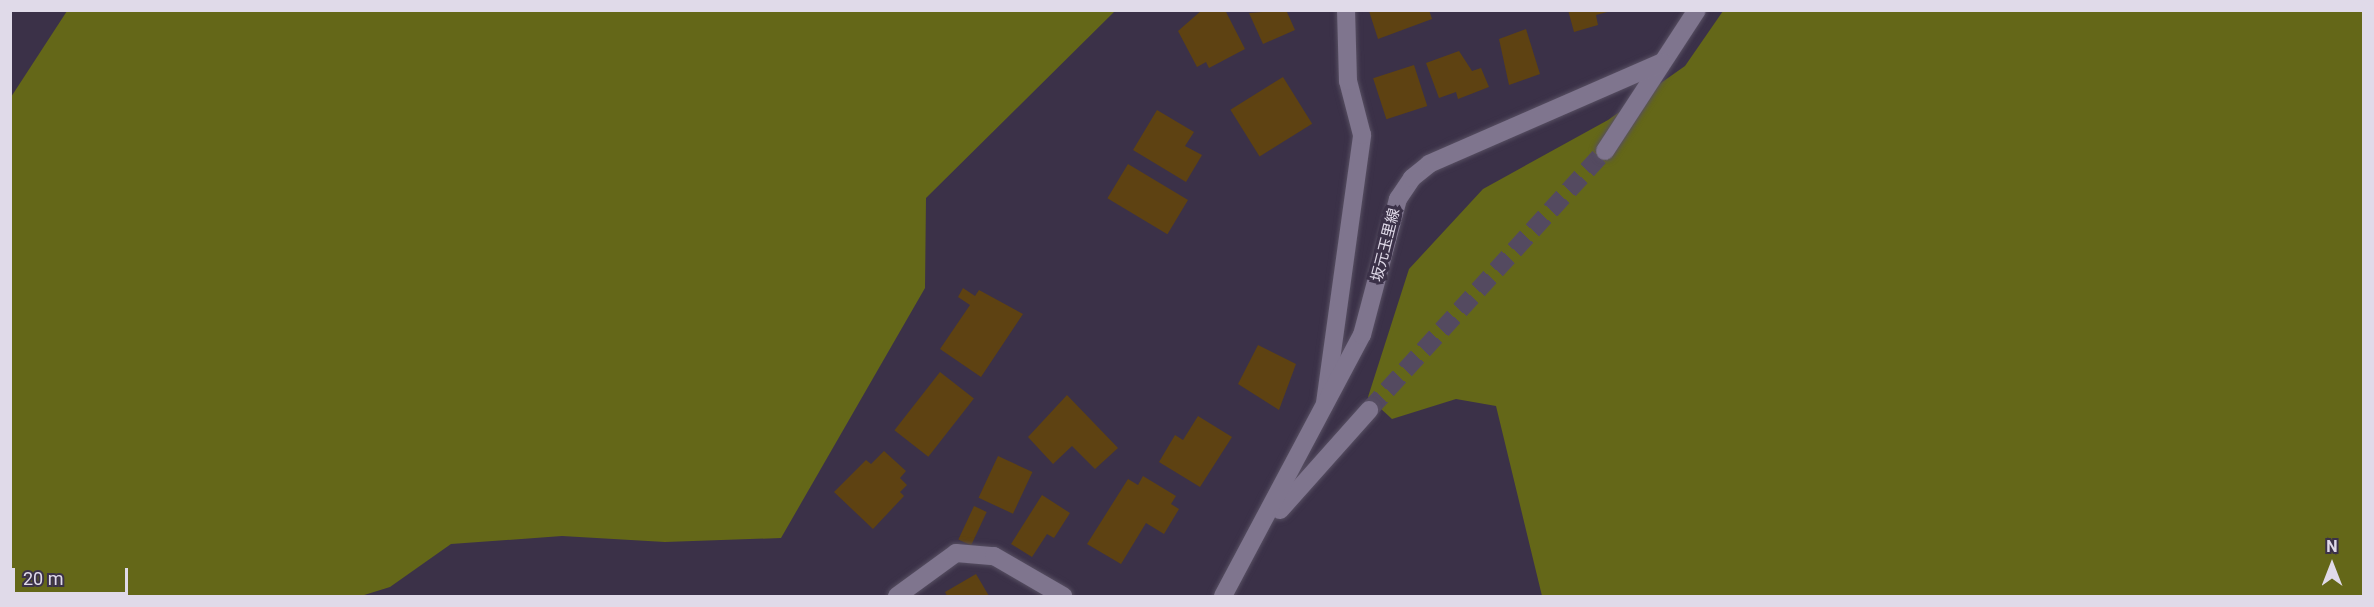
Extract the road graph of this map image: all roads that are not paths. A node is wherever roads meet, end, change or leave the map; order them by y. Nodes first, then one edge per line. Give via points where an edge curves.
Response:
1 (1346, 10) edge
2 (1697, 10) edge
3 (1662, 62) junction
4 (1605, 151) tunnel mouth
5 (1369, 410) tunnel mouth
6 (1324, 411) junction
7 (1261, 531) junction
8 (897, 597) edge
9 (1063, 597) edge
10 (1223, 597) edge

1 - 6 street via 1348,81 1362,135
2 - 3 street
3 - 4 street
3 - 6 street, 坂元玉里線 via 1429,164 1412,178 1398,199 1362,336
5 - 7 street, 坂元玉里線
6 - 7 street, 坂元玉里線
7 - 10 street, 坂元玉里線
8 - 9 street via 956,553 994,556

